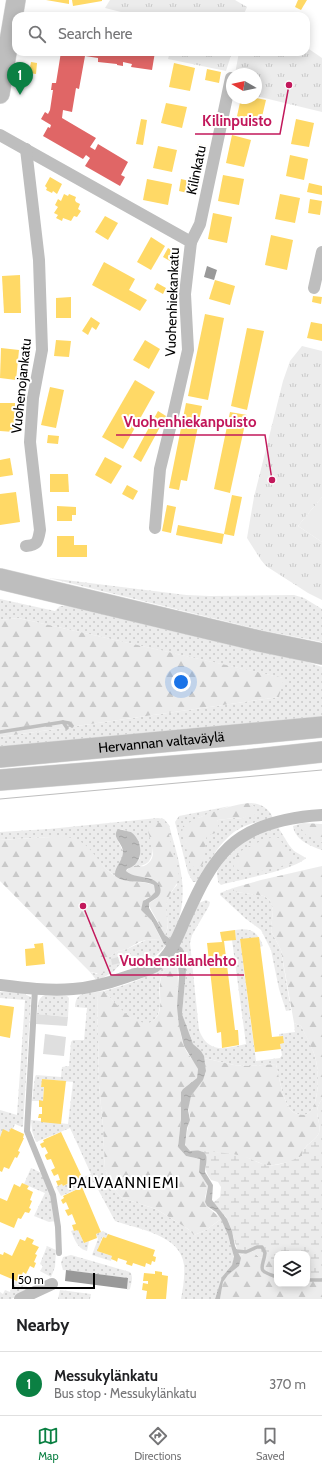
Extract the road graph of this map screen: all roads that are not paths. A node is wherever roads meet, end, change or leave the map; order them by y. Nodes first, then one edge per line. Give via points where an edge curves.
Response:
1 (16, 0) edge
2 (6, 18) edge
3 (0, 94) edge
4 (226, 102) edge
5 (0, 135) edge
6 (26, 149) junction
7 (191, 242) junction
8 (322, 252) edge
9 (314, 288) dead end
10 (155, 528) dead end
11 (26, 546) dead end
12 (1, 579) edge
13 (322, 654) edge
14 (322, 727) edge
15 (322, 752) edge
16 (0, 757) edge
17 (0, 780) edge
18 (322, 815) edge
19 (0, 985) edge
20 (35, 989) junction
21 (59, 1253) dead end
22 (52, 1284) dead end
23 (20, 1299) edge

1 - 2 main road
2 - 3 main road
4 - 7 street, Kilinkatu via 200,224
5 - 6 street, Vuohenhiekankatu
6 - 7 street, Vuohenhiekankatu
6 - 11 street, Vuohenojankatu via 38,254 42,350 33,398 30,442 40,530 38,541
7 - 10 street, Vuohenhiekankatu via 185,294 188,350 160,469
8 - 9 street
12 - 13 highway
14 - 16 highway, Hervannan valtaväylä
15 - 17 highway, Hervannan valtaväylä
18 - 20 street via 288,819 263,826 229,847 207,875 180,932 164,958 155,966 107,984 73,989
19 - 20 street
20 - 21 lane via 27,1131 52,1195 58,1227
22 - 23 street

